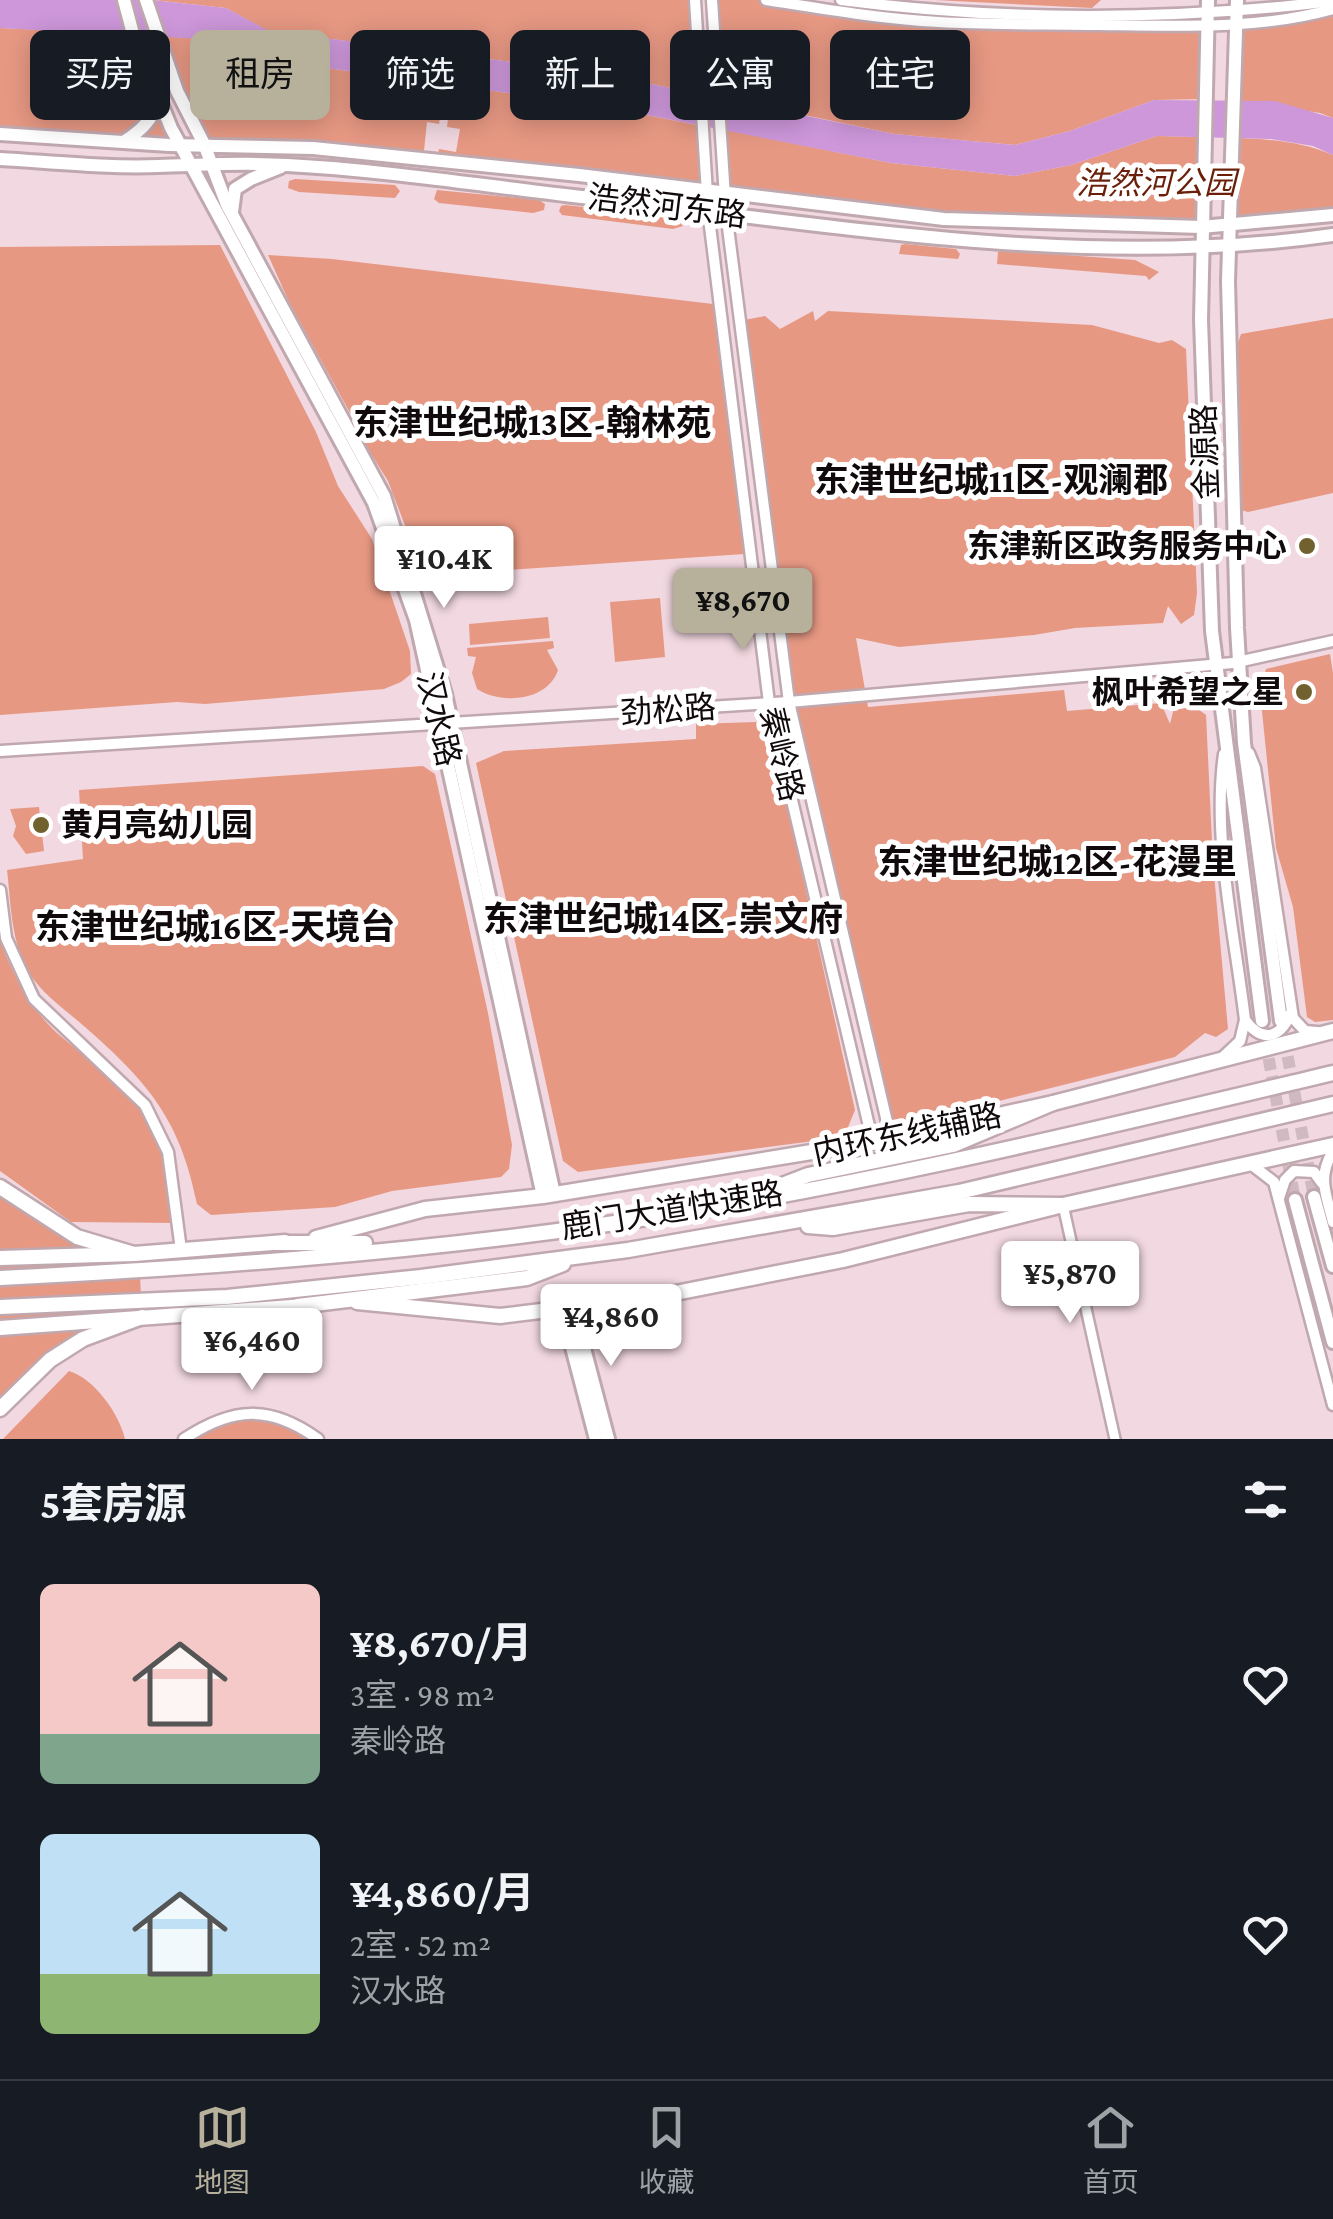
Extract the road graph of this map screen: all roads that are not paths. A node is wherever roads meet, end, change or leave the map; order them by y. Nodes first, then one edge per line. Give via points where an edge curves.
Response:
1 (124, 0) edge
2 (146, 0) edge
3 (695, 0) edge
4 (712, 0) edge
5 (766, 0) edge
6 (841, 0) edge
7 (1333, 5) edge
8 (1237, 11) edge
9 (1208, 12) edge
10 (134, 30) edge
11 (150, 120) edge
12 (168, 120) edge
13 (0, 134) edge
14 (126, 141) junction
15 (204, 144) junction
16 (181, 145) junction
17 (0, 159) edge
18 (190, 164) junction
19 (212, 164) junction
20 (288, 165) junction
21 (706, 192) junction
22 (725, 194) junction
23 (708, 210) junction
24 (726, 212) junction
25 (232, 215) junction
26 (1333, 215) edge
27 (1229, 225) junction
28 (1201, 227) junction
29 (1333, 235) edge
30 (1229, 245) junction
31 (1200, 247) junction
32 (1333, 640) edge
33 (1239, 661) junction
34 (1216, 664) junction
35 (789, 702) junction
36 (769, 703) junction
37 (446, 725) junction
38 (1226, 743) junction
39 (1244, 743) junction
40 (0, 751) edge
41 (0, 890) edge
42 (1291, 1008) junction
43 (1246, 1020) junction
44 (1262, 1021) tunnel mouth
45 (1281, 1021) tunnel mouth
46 (1328, 1032) edge
47 (1222, 1058) junction
48 (1333, 1073) edge
49 (1053, 1103) junction
50 (1333, 1104) edge
51 (891, 1140) junction
52 (872, 1143) junction
53 (1333, 1148) edge
54 (1252, 1165) junction
55 (1323, 1184) junction
56 (0, 1186) edge
57 (548, 1195) junction
58 (1314, 1196) tunnel mouth
59 (751, 1198) junction
60 (1279, 1198) junction
61 (1295, 1200) tunnel mouth
62 (1062, 1205) junction
63 (1333, 1222) edge
64 (788, 1224) junction
65 (496, 1237) junction
66 (276, 1243) junction
67 (181, 1250) junction
68 (134, 1254) junction
69 (590, 1255) junction
70 (0, 1258) edge
71 (1333, 1266) edge
72 (0, 1278) edge
73 (298, 1306) junction
74 (0, 1307) edge
75 (570, 1308) junction
76 (142, 1317) junction
77 (0, 1328) edge
78 (1333, 1342) edge
79 (1333, 1405) edge
80 (0, 1408) edge
81 (184, 1439) edge
82 (318, 1439) edge
83 (596, 1439) edge
84 (608, 1439) edge
85 (1115, 1439) edge

1 - 10 main road, 汉水路
2 - 15 main road, 汉水路 via 174,83
3 - 21 street, 秦岭路
4 - 22 street, 秦岭路
5 - 9 street via 938,22
6 - 9 street via 1074,14
7 - 8 street via 1312,15
8 - 9 street
8 - 27 main road, 金源路
9 - 28 main road, 金源路
11 - 14 main road
12 - 16 main road, 汉水路
13 - 14 main road, 浩然河东路
14 - 16 main road, 浩然河东路
15 - 16 main road, 浩然河东路
15 - 19 main road, 汉水路
15 - 21 main road, 浩然河东路 via 313,148
16 - 18 main road, 汉水路
17 - 18 main road, 浩然河东路
18 - 19 main road, 浩然河东路
18 - 37 main road, 汉水路 via 374,504
19 - 20 main road, 浩然河东路
19 - 25 main road, 汉水路
20 - 23 main road, 浩然河东路
20 - 25 main road via 235,189
21 - 22 main road, 浩然河东路
21 - 23 street, 秦岭路
22 - 24 street, 秦岭路
22 - 28 main road, 浩然河东路 via 944,219
23 - 24 main road, 浩然河东路
23 - 36 street, 秦岭路
24 - 31 main road, 浩然河东路 via 967,240
24 - 35 street, 秦岭路
25 - 37 main road, 汉水路 via 384,496 422,612
26 - 27 main road, 浩然河东路
27 - 28 main road, 浩然河东路
27 - 30 main road, 金源路
28 - 31 main road, 金源路
29 - 30 main road, 浩然河东路
30 - 31 main road, 浩然河东路
30 - 33 main road, 金源路
31 - 34 main road, 金源路
32 - 33 street, 劲松路
33 - 34 street, 劲松路
33 - 39 main road, 金源路
34 - 35 street, 劲松路
34 - 38 main road, 金源路
35 - 36 street, 劲松路
35 - 51 street, 秦岭路
36 - 37 street, 劲松路
36 - 52 street, 秦岭路
37 - 40 street, 劲松路
37 - 57 main road, 汉水路
38 - 43 street via 1219,787 1222,834
38 - 44 main road, 金源路
39 - 42 street via 1254,768
39 - 45 main road, 金源路
41 - 67 street via 6,938 34,999 145,1104 168,1152
42 - 43 street via 1276,1035 1254,1032
42 - 46 street via 1306,1030
43 - 47 street via 1240,1041
46 - 47 main road, 内环东线辅路
47 - 49 main road, 内环东线辅路
48 - 59 main road, 鹿门大道快速路 via 1017,1147
49 - 51 main road, 内环东线辅路
49 - 59 main road via 953,1145 808,1175
50 - 64 main road, 鹿门大道快速路 via 960,1192
51 - 52 main road, 内环东线辅路
52 - 57 main road, 内环东线辅路
53 - 54 main road
53 - 55 street
54 - 60 street via 1274,1182
54 - 62 main road
55 - 60 street via 1314,1172 1294,1170
55 - 63 street
56 - 68 main road via 76,1237
57 - 66 main road, 内环东线辅路 via 426,1209 334,1236
58 - 71 main road
59 - 65 main road, 鹿门大道快速路
60 - 79 street
61 - 78 main road
62 - 64 main road via 970,1204 833,1228
62 - 75 main road via 842,1260
62 - 85 street
64 - 69 main road, 鹿门大道快速路
65 - 66 main road
65 - 72 main road, 鹿门大道快速路 via 265,1262
66 - 67 main road, 内环东线辅路
67 - 68 main road, 内环东线辅路
68 - 70 main road, 内环东线辅路
69 - 73 main road via 526,1278
69 - 74 main road, 鹿门大道快速路 via 226,1296
73 - 75 main road via 360,1302 500,1316
73 - 76 main road
75 - 83 main road
75 - 84 main road
76 - 77 main road
76 - 80 main road via 83,1338
81 - 82 street via 226,1417 256,1412 295,1422

